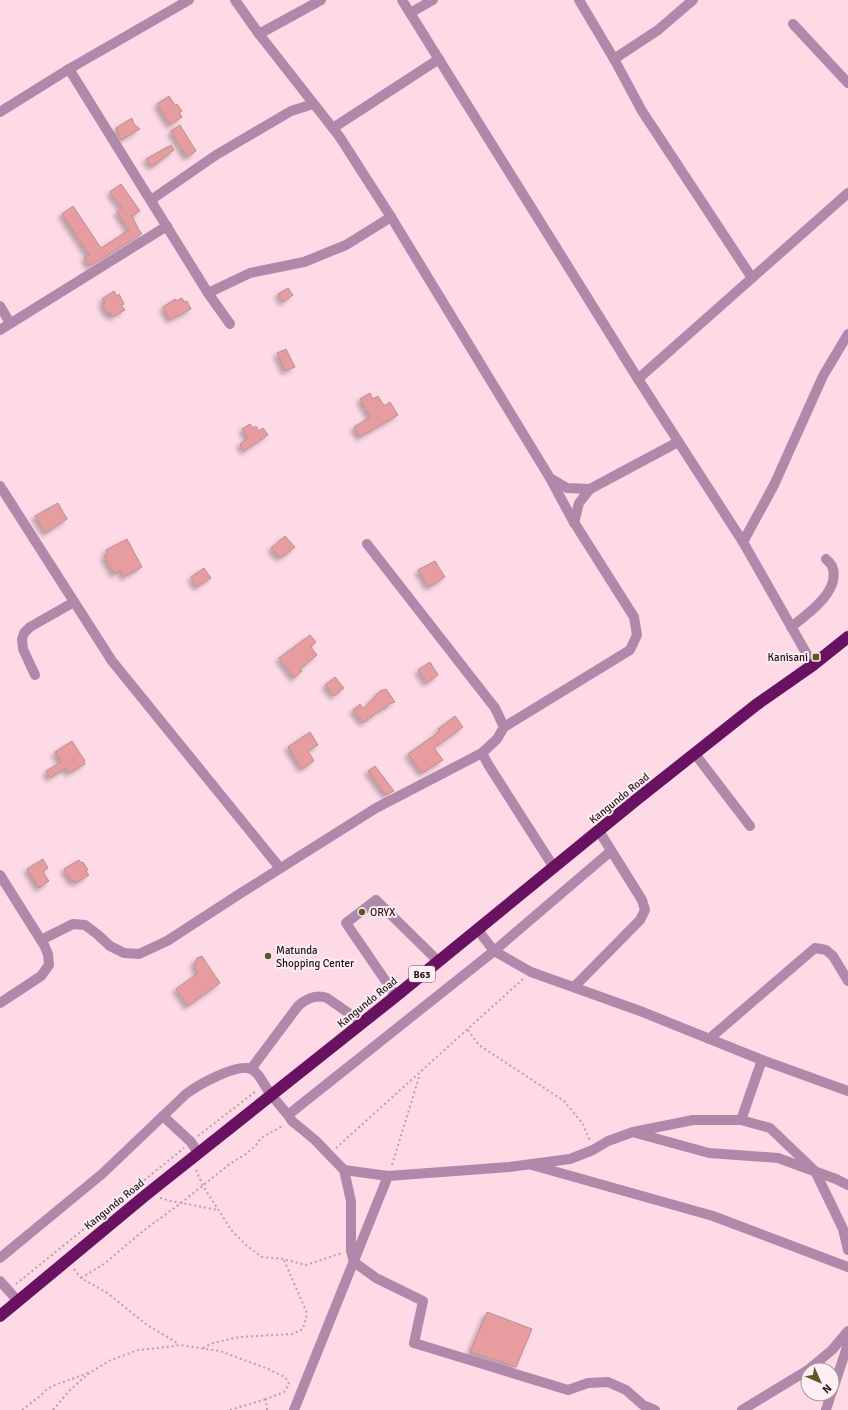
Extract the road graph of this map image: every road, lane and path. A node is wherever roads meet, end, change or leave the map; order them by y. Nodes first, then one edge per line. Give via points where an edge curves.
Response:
1 (188, 0) edge
2 (235, 0) edge
3 (321, 0) edge
4 (402, 0) edge
5 (433, 0) edge
6 (579, 0) edge
7 (693, 0) edge
8 (410, 14) junction
9 (793, 24) dead end
10 (259, 34) junction
11 (439, 59) junction
12 (614, 59) junction
13 (69, 69) junction
14 (848, 82) edge
15 (314, 104) junction
16 (0, 112) edge
17 (333, 128) junction
18 (848, 193) edge
19 (151, 200) junction
20 (391, 217) junction
21 (167, 226) junction
22 (752, 278) junction
23 (208, 293) junction
24 (0, 306) edge
25 (10, 323) junction
26 (230, 324) dead end
27 (0, 330) edge
28 (848, 334) edge
29 (638, 379) junction
30 (678, 442) junction
31 (550, 478) junction
32 (0, 486) edge
33 (590, 489) junction
34 (574, 523) junction
35 (743, 542) junction
36 (366, 544) dead end
37 (826, 559) dead end
38 (74, 602) junction
39 (791, 627) junction
40 (848, 637) edge
41 (813, 665) junction
42 (35, 675) dead end
43 (504, 727) junction
44 (482, 753) junction
45 (694, 754) junction
46 (750, 826) dead end
47 (599, 831) junction
48 (611, 851) junction
49 (553, 866) junction
50 (280, 868) junction
51 (0, 875) edge
52 (477, 929) junction
53 (41, 940) junction
54 (494, 951) junction
55 (438, 961) junction
56 (531, 972) junction
57 (848, 980) edge
58 (574, 987) junction
59 (396, 996) junction
60 (0, 1003) edge
61 (363, 1022) junction
62 (468, 1030) junction
63 (709, 1039) junction
64 (762, 1060) junction
65 (252, 1070) junction
66 (421, 1073) junction
67 (848, 1090) edge
68 (271, 1095) junction
69 (163, 1116) junction
70 (290, 1118) junction
71 (741, 1120) junction
72 (634, 1132) junction
73 (593, 1150) junction
74 (330, 1154) junction
75 (194, 1156) junction
76 (529, 1164) junction
77 (344, 1170) junction
78 (815, 1171) junction
79 (388, 1176) junction
80 (848, 1185) edge
81 (203, 1186) junction
82 (147, 1194) junction
83 (181, 1203) junction
84 (219, 1210) junction
85 (848, 1250) edge
86 (351, 1251) junction
87 (0, 1258) edge
88 (283, 1259) junction
89 (67, 1260) junction
90 (354, 1262) junction
91 (848, 1267) edge
92 (81, 1278) junction
93 (0, 1281) edge
94 (18, 1301) junction
95 (0, 1316) edge
96 (848, 1332) edge
97 (848, 1344) edge
98 (180, 1345) junction
99 (202, 1348) junction
100 (846, 1360) edge
101 (818, 1362) edge
102 (89, 1373) junction
103 (840, 1374) edge
104 (800, 1375) edge
105 (266, 1399) junction
106 (22, 1410) edge
107 (53, 1410) edge
108 (230, 1410) edge
109 (267, 1410) edge
110 (294, 1410) edge
111 (655, 1410) edge
112 (742, 1410) edge

1 - 13 street
2 - 10 street
3 - 10 street
4 - 8 street
5 - 8 street
6 - 12 street
7 - 12 street via 658,30
8 - 11 street
9 - 14 street
10 - 15 street
11 - 17 street
11 - 29 street
12 - 22 street via 642,111
13 - 16 street
13 - 19 street
15 - 17 street
15 - 19 street via 291,111 216,154
17 - 20 street
18 - 22 street
19 - 21 street
20 - 23 street via 346,245 304,262 250,273
20 - 31 street
21 - 23 street
21 - 25 street
22 - 29 street
23 - 26 street
24 - 25 street
25 - 27 street
28 - 35 street via 823,376 774,485
29 - 30 street
30 - 33 street
30 - 35 street
31 - 33 street via 567,488
31 - 34 street
32 - 38 street
33 - 34 street via 579,503
34 - 43 street via 634,617 637,635 630,650
35 - 39 street
36 - 43 street via 495,708
37 - 39 street via 832,566 831,588 810,613
38 - 42 street via 24,633 23,649
38 - 50 street via 112,661
39 - 41 street
40 - 41 highway, Kangundo Road / B63
41 - 45 highway, Kangundo Road / B63 via 756,705
43 - 44 street via 497,739
44 - 49 street
44 - 50 street via 376,808
45 - 46 street
45 - 47 highway, Kangundo Road / B63
47 - 48 street
47 - 49 highway, Kangundo Road / B63
48 - 54 street
48 - 58 street via 642,900 645,910 640,920
49 - 52 highway, Kangundo Road / B63
50 - 53 street via 167,941 139,954 124,953 110,946 85,926 73,924
51 - 53 street
52 - 54 street
52 - 55 highway, Kangundo Road / B63
53 - 60 street via 48,954 49,966 41,976
54 - 56 street
54 - 70 street
55 - 59 highway, Kangundo Road / B63
55 - 59 street via 376,900 346,923
56 - 58 street
56 - 62 path
57 - 63 street via 833,956 826,950 815,948
58 - 63 street
59 - 61 highway, Kangundo Road / B63
61 - 65 street via 328,998 321,996 305,1000
61 - 68 highway, Kangundo Road / B63
62 - 66 path
62 - 73 path via 479,1045 564,1101 583,1124
63 - 64 street
64 - 67 street
64 - 71 street
65 - 68 street via 261,1078
65 - 69 street via 244,1068 231,1071 196,1086
66 - 74 path
66 - 79 path
68 - 70 street
68 - 75 highway, Kangundo Road / B63
69 - 75 street via 190,1142
69 - 87 street via 102,1174
70 - 74 street
70 - 81 path via 261,1138 246,1154
71 - 72 street via 693,1120
71 - 78 street via 770,1128
72 - 73 street via 608,1140
72 - 78 street via 708,1153 778,1158
73 - 76 street via 570,1159
74 - 77 street
75 - 81 path
75 - 82 highway, Kangundo Road / B63
76 - 79 street
76 - 91 street via 713,1216
77 - 79 street
77 - 86 street via 351,1201
78 - 80 street
78 - 85 street via 843,1229
79 - 90 street
81 - 83 path
81 - 84 path
82 - 83 path
82 - 89 highway, Kangundo Road / B63
83 - 84 path
83 - 92 path via 104,1264
84 - 88 path via 232,1231 246,1245 262,1257
86 - 88 path via 306,1265
86 - 90 street
88 - 99 path via 306,1312 303,1329 292,1334 239,1336
89 - 92 path
89 - 94 highway, Kangundo Road / B63
90 - 110 street
90 - 111 street via 376,1278 423,1301 414,1342 568,1390 588,1383 608,1382 626,1390 643,1405
92 - 98 path via 106,1292 146,1325
93 - 94 street
94 - 95 highway, Kangundo Road / B63
96 - 101 street
97 - 100 street
98 - 99 path
98 - 102 path via 138,1350 111,1360
99 - 105 path via 220,1351 285,1377 289,1384 284,1392
100 - 103 street
102 - 106 path via 55,1385
102 - 107 path
104 - 112 street
105 - 108 path
105 - 109 path

